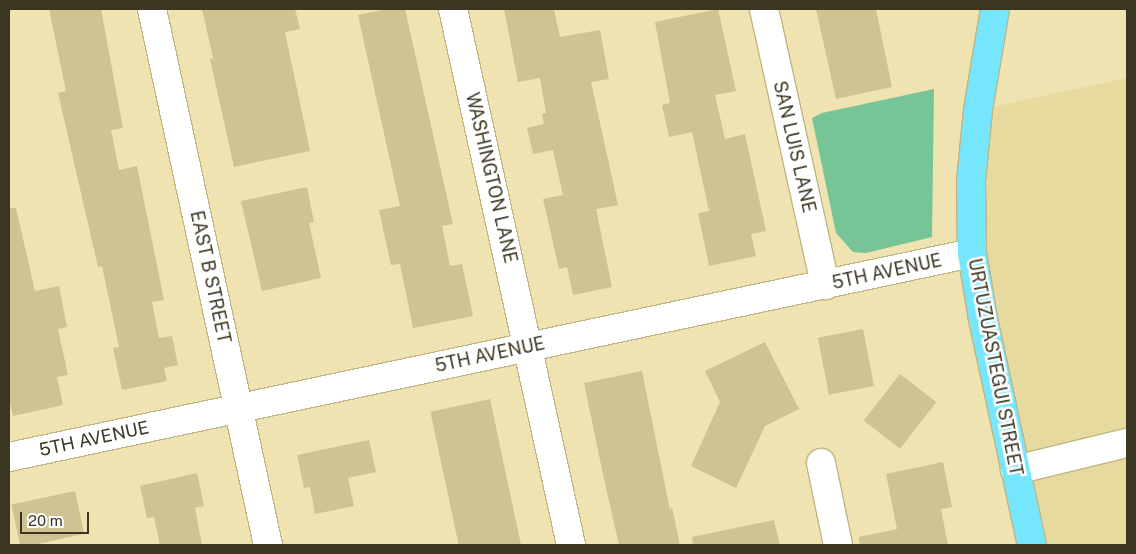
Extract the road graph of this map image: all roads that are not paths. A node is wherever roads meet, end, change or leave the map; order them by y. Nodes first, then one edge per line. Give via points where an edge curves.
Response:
1 (152, 9) edge
2 (453, 9) edge
3 (764, 9) edge
4 (996, 9) edge
5 (972, 254) junction
6 (825, 285) junction
7 (529, 347) junction
8 (238, 409) junction
9 (1127, 444) edge
10 (9, 457) edge
11 (820, 463) dead end
12 (1015, 470) junction
13 (268, 545) edge
14 (571, 545) edge
15 (838, 545) edge
16 (1032, 545) edge

1 - 8 street, EAST B STREET
2 - 7 street, WASHINGTON LANE
3 - 6 street, SAN LUIS LANE
4 - 5 main road, URTUZUASTEGUI STREET via 982,84 971,182
5 - 6 street, 5TH AVENUE
5 - 12 main road, URTUZUASTEGUI STREET
6 - 7 street, 5TH AVENUE
7 - 8 street, 5TH AVENUE
7 - 14 street, WASHINGTON LANE
8 - 10 street, 5TH AVENUE
8 - 13 street, EAST B STREET
9 - 12 street
11 - 15 street
12 - 16 main road, URTUZUASTEGUI STREET

